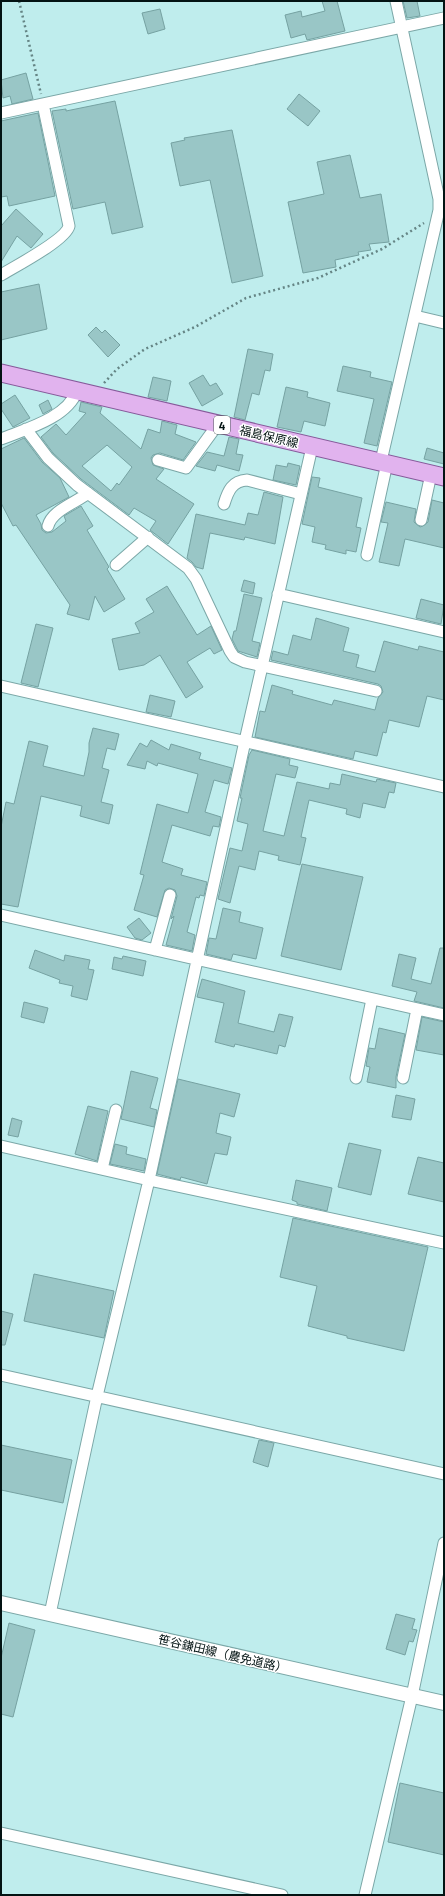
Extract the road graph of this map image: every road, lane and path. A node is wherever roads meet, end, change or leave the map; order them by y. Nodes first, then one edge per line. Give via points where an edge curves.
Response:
1 (19, 1) edge
2 (396, 1) edge
3 (444, 18) edge
4 (402, 27) junction
5 (43, 104) junction
6 (1, 113) edge
7 (441, 213) edge
8 (1, 275) edge
9 (415, 316) junction
10 (444, 323) edge
11 (1, 373) edge
12 (77, 391) junction
13 (97, 396) junction
14 (218, 424) junction
15 (26, 429) junction
16 (1, 439) edge
17 (312, 446) junction
18 (158, 460) dead end
19 (384, 462) junction
20 (438, 476) edge
21 (88, 493) junction
22 (301, 494) junction
23 (224, 504) dead end
24 (421, 520) dead end
25 (48, 526) dead end
26 (148, 537) junction
27 (367, 555) dead end
28 (116, 565) dead end
29 (278, 594) junction
30 (444, 632) edge
31 (262, 665) junction
32 (1, 686) edge
33 (376, 691) dead end
34 (245, 741) junction
35 (444, 787) edge
36 (170, 895) dead end
37 (1, 915) edge
38 (155, 950) junction
39 (197, 960) junction
40 (372, 999) junction
41 (418, 1009) junction
42 (444, 1015) edge
43 (356, 1078) dead end
44 (403, 1078) dead end
45 (116, 1110) dead end
46 (1, 1146) edge
47 (102, 1169) junction
48 (149, 1180) junction
49 (444, 1243) edge
50 (1, 1374) edge
51 (97, 1396) junction
52 (444, 1474) edge
53 (444, 1543) edge
54 (1, 1603) edge
55 (50, 1614) junction
56 (412, 1696) junction
57 (444, 1703) edge
58 (1, 1833) edge
59 (282, 1895) edge
60 (365, 1895) edge

1 - 5 path
2 - 4 street
3 - 4 street
4 - 5 street
4 - 7 street
5 - 6 street
5 - 8 street via 69,226 55,242
7 - 9 street
7 - 13 path via 359,260 318,278 246,298 195,327 145,350 117,369 104,383
9 - 10 street
9 - 19 street
11 - 12 main road, 福島保原線 / 4
12 - 13 main road, 福島保原線 / 4
12 - 15 street via 74,400 56,415
13 - 14 main road, 福島保原線 / 4
14 - 17 main road, 福島保原線 / 4
14 - 18 street via 186,468
15 - 16 street
15 - 21 street via 48,458
17 - 19 main road, 福島保原線 / 4
17 - 22 street
19 - 20 main road, 福島保原線 / 4
19 - 27 street
20 - 24 street
21 - 25 street via 56,514
21 - 26 street
22 - 23 street via 240,480 231,488
22 - 29 street
26 - 28 street
26 - 31 street via 184,564 193,574 232,655 245,662
29 - 30 street
29 - 31 street
31 - 33 street
31 - 34 street
32 - 34 street
34 - 35 street
34 - 39 street
36 - 38 street
37 - 38 street
38 - 39 street
39 - 40 street
39 - 48 street
40 - 41 street
40 - 43 street
41 - 42 street
41 - 44 street
45 - 47 street
46 - 47 street
47 - 48 street
48 - 49 street
48 - 51 street
50 - 51 street
51 - 52 street
51 - 55 street
53 - 56 street
54 - 55 street, 笹谷鎌田線（農免道路）
55 - 56 street, 笹谷鎌田線（農免道路）
56 - 57 street, 笹谷鎌田線（農免道路）
56 - 60 street
58 - 59 street

